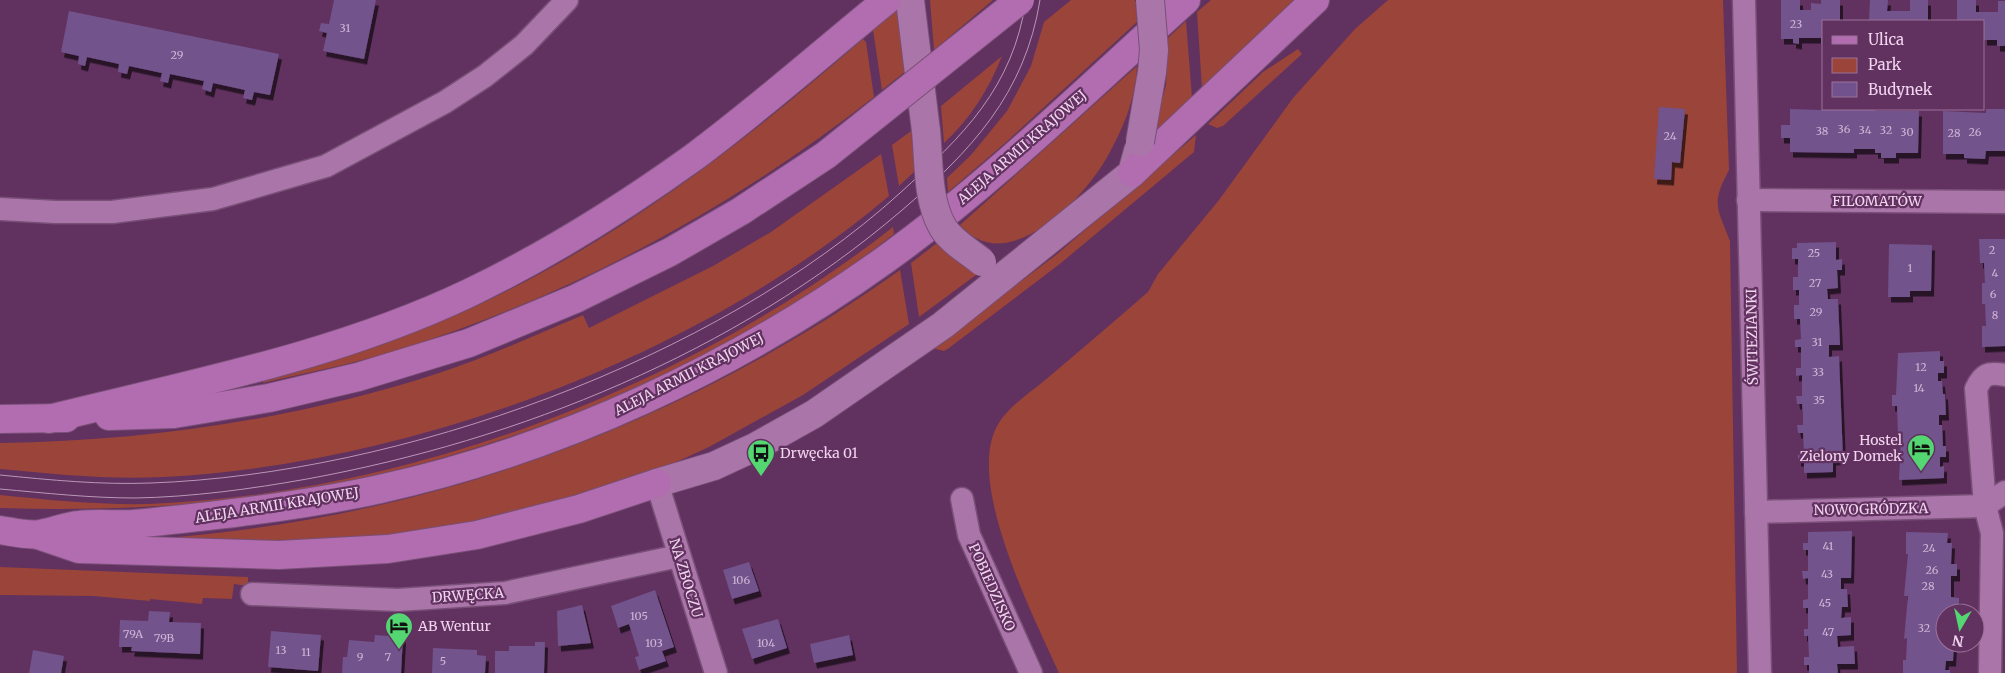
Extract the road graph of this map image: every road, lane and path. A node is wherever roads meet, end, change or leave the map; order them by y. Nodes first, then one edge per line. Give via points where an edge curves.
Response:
1 (567, 0) edge
2 (887, 0) edge
3 (910, 0) edge
4 (1020, 0) edge
5 (1150, 0) edge
6 (1186, 0) edge
7 (1315, 0) edge
8 (1744, 0) edge
9 (1132, 173) junction
10 (1748, 200) junction
11 (2005, 202) edge
12 (0, 209) edge
13 (1006, 276) junction
14 (2005, 375) edge
15 (49, 419) junction
16 (0, 420) edge
17 (657, 482) junction
18 (2005, 492) edge
19 (962, 499) dead end
20 (1986, 506) junction
21 (1756, 512) junction
22 (0, 530) edge
23 (38, 535) junction
24 (679, 556) junction
25 (252, 594) dead end
26 (716, 673) edge
27 (1031, 673) edge
28 (1760, 673) edge
29 (1990, 673) edge

1 - 12 street via 524,45 485,76 445,102 326,166 213,199 112,212
2 - 15 main road via 695,156 542,255 468,293 340,343
3 - 13 street, bridge via 934,205 942,227 955,241
4 - 15 main road, bridge via 826,155 670,252 575,300 469,343 358,377 269,398 174,414
5 - 9 street, bridge via 1154,50 1152,72
6 - 23 main road, ALEJA ARMII KRAJOWEJ via 974,191 884,260 795,319 648,398 569,431 488,459 383,488 310,503 142,523 78,525
7 - 9 main road
8 - 10 street, ŚWITEZIANKI
9 - 13 street
10 - 11 street, FILOMATÓW
10 - 21 street, ŚWITEZIANKI
13 - 17 street via 943,325 814,414 714,466
14 - 20 street via 1991,372 1982,376 1976,390
15 - 16 main road
17 - 23 main road via 579,509 476,535 388,549 279,555 79,549
17 - 24 street, NA ZBOCZU
18 - 20 street
19 - 27 street, POBIEDZISKO via 969,535
20 - 21 street, NOWOGRÓDZKA
20 - 29 street via 1992,533
21 - 28 street, ŚWITEZIANKI
22 - 23 main road, ALEJA ARMII KRAJOWEJ
24 - 25 street, DRWĘCKA via 505,593 398,600
24 - 26 street, NA ZBOCZU

